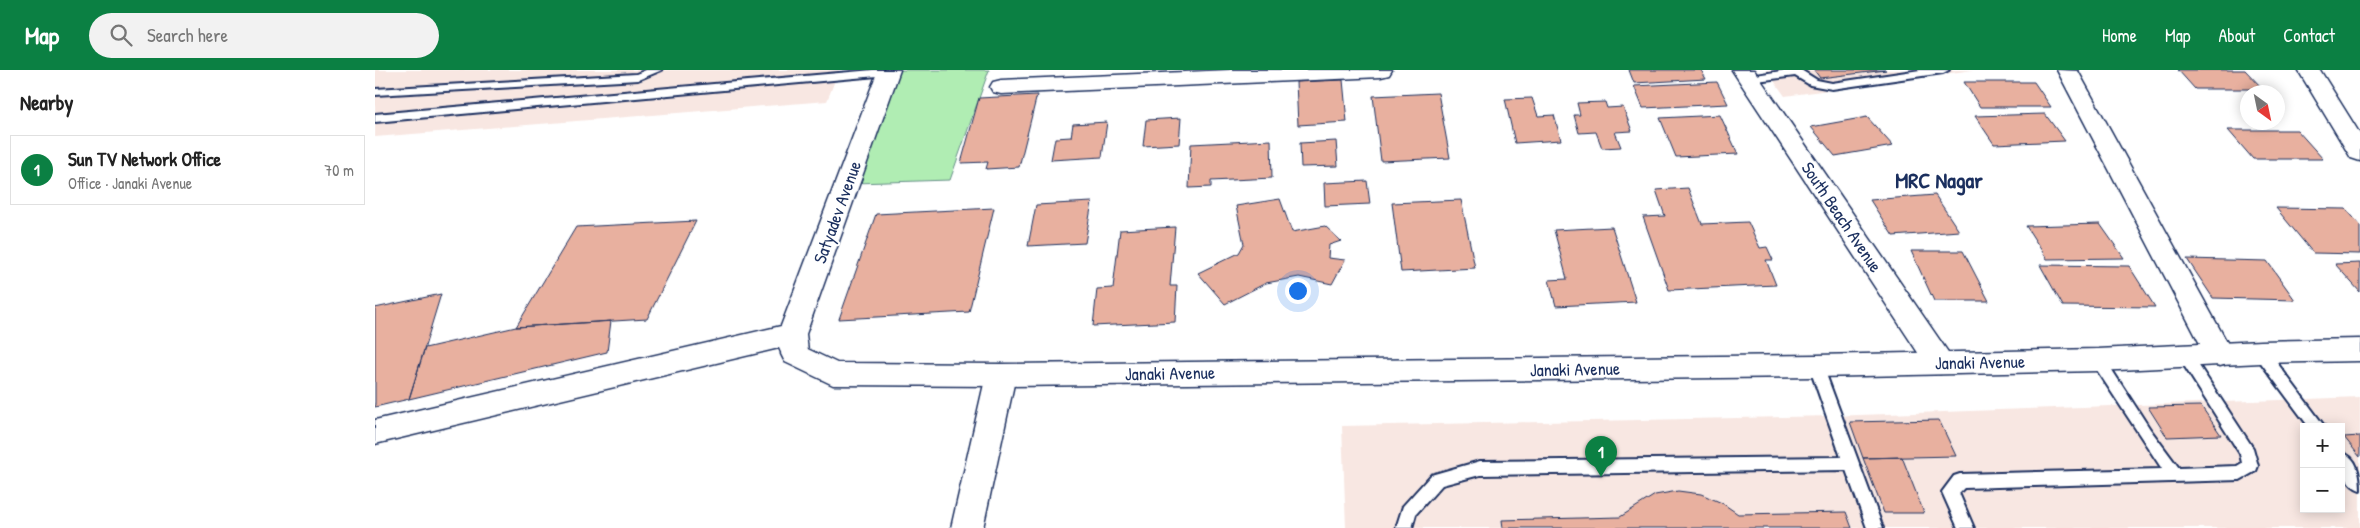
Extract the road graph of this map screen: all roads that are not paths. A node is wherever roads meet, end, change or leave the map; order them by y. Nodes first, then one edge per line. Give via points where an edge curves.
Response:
1 (657, 70) edge
2 (1381, 70) edge
3 (1943, 70) edge
4 (2309, 70) edge
5 (889, 71) edge
6 (1794, 71) edge
7 (2067, 71) edge
8 (1746, 74) edge
9 (1001, 87) dead end
10 (375, 92) edge
11 (375, 118) edge
12 (2360, 153) edge
13 (793, 344) junction
14 (2360, 350) edge
15 (2261, 352) junction
16 (2220, 355) junction
17 (2185, 356) junction
18 (2098, 360) junction
19 (1940, 363) junction
20 (1816, 366) junction
21 (1001, 375) junction
22 (2315, 423) edge
23 (375, 432) edge
24 (1851, 463) junction
25 (2345, 463) edge
26 (2174, 473) junction
27 (2360, 482) edge
28 (967, 528) edge
29 (1404, 528) edge
30 (1875, 528) edge
31 (1966, 528) edge

1 - 10 lane via 638,77
2 - 9 street
3 - 6 lane via 1832,86 1814,83
4 - 12 street
5 - 11 lane
5 - 13 street, Satyadev Avenue
6 - 8 lane
7 - 16 street
8 - 19 street, South Beach Avenue
13 - 21 street, Janaki Avenue via 833,374
13 - 23 street
14 - 15 street, Janaki Avenue
15 - 16 street, Janaki Avenue
15 - 22 lane
16 - 17 street, Janaki Avenue
17 - 18 street, Janaki Avenue
17 - 26 lane via 2248,453 2250,466 2240,473
18 - 19 street, Janaki Avenue
18 - 26 lane
19 - 20 street, Janaki Avenue
20 - 21 street, Janaki Avenue
20 - 24 lane
21 - 28 street
24 - 29 lane via 1480,468 1437,480 1409,511
24 - 30 lane
25 - 27 lane
26 - 31 lane via 1960,481 1950,492

